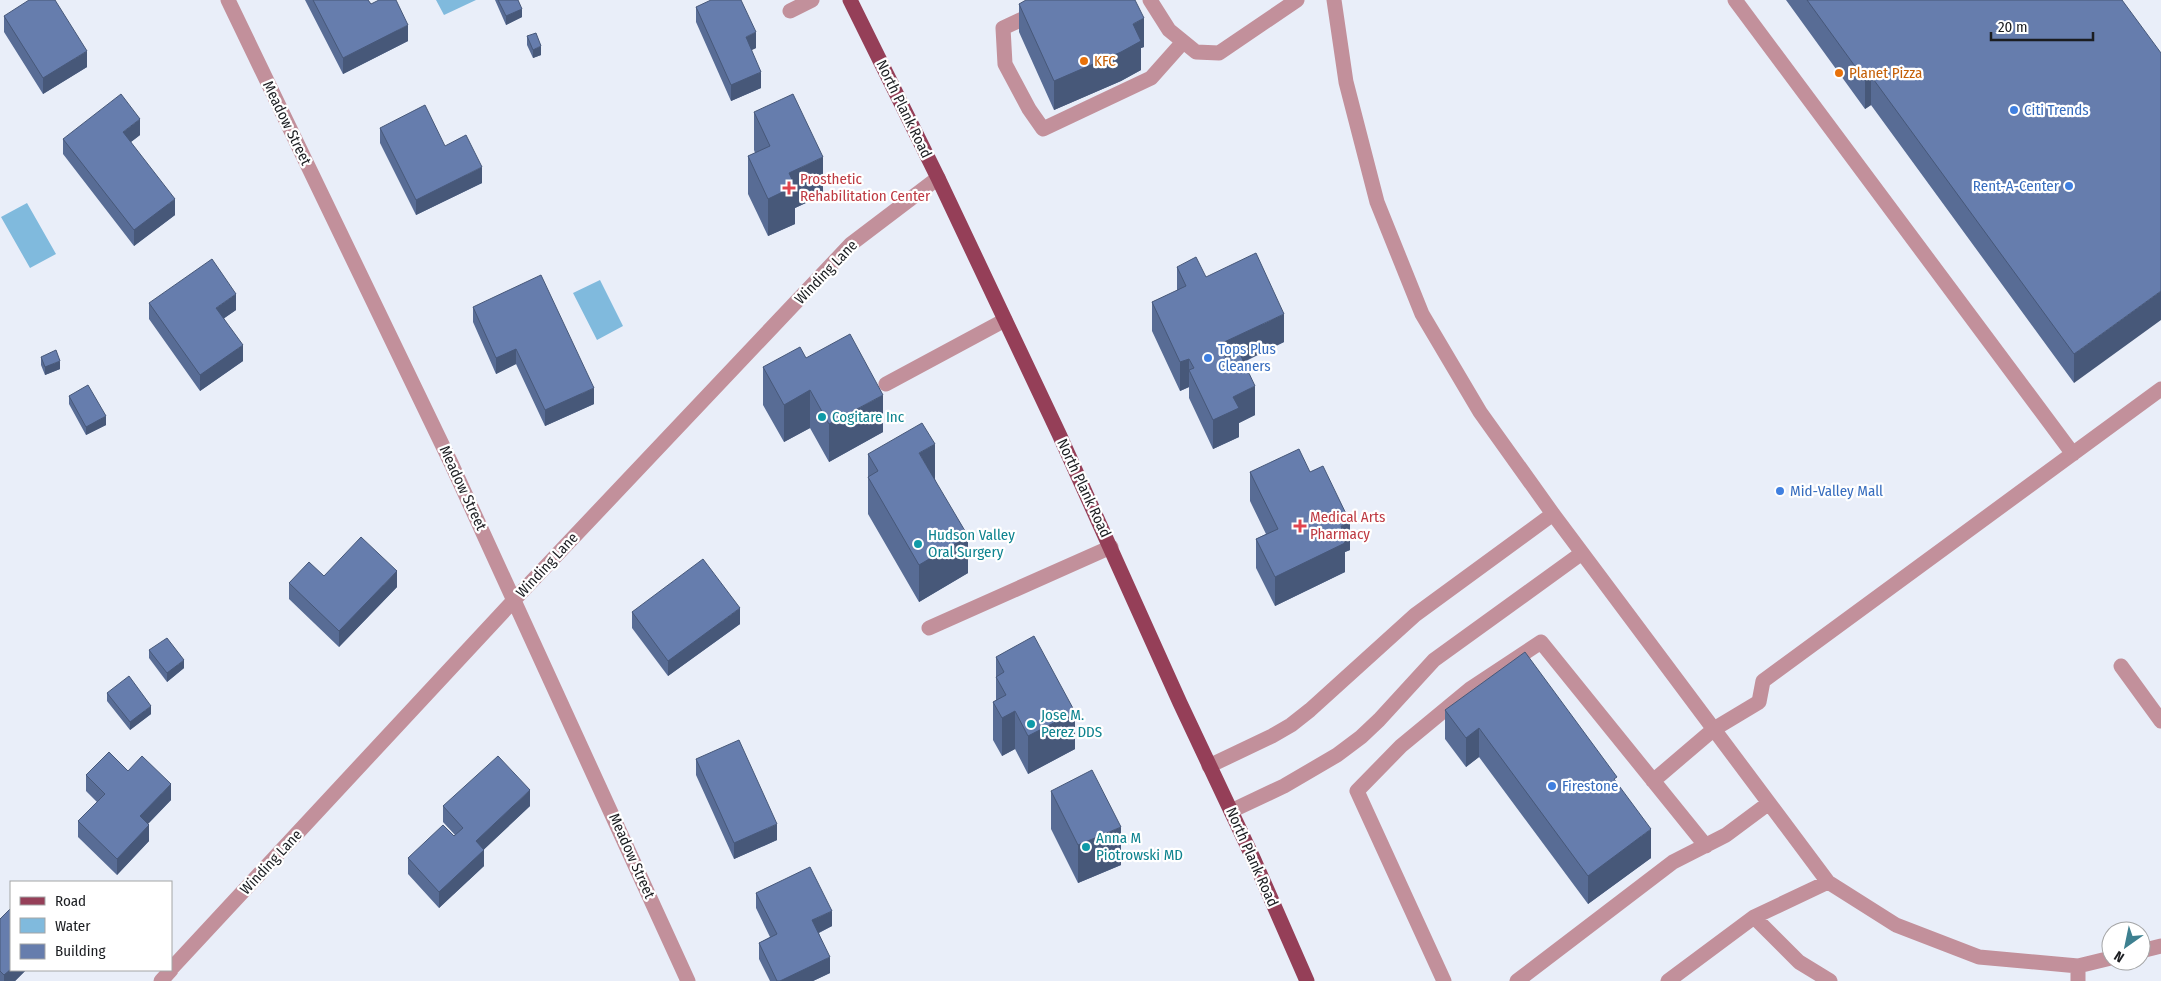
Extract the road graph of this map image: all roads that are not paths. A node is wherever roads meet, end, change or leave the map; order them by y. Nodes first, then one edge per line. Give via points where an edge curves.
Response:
1 (228, 0) edge
2 (812, 0) edge
3 (850, 0) edge
4 (1063, 0) edge
5 (1150, 0) edge
6 (1297, 0) edge
7 (1334, 0) edge
8 (1735, 0) edge
9 (790, 11) dead end
10 (1183, 42) junction
11 (938, 178) junction
12 (1005, 320) junction
13 (886, 384) dead end
14 (2161, 389) edge
15 (2073, 454) junction
16 (1553, 514) junction
17 (1111, 547) junction
18 (1582, 553) junction
19 (515, 599) junction
20 (929, 628) dead end
21 (2121, 666) dead end
22 (2161, 721) edge
23 (1714, 729) junction
24 (1210, 766) junction
25 (1654, 781) junction
26 (1769, 803) junction
27 (1231, 811) junction
28 (1706, 846) junction
29 (1828, 882) junction
30 (1754, 917) junction
31 (2101, 960) edge
32 (2078, 966) junction
33 (172, 969) edge
34 (170, 971) edge
35 (160, 981) edge
36 (688, 981) edge
37 (1307, 981) edge
38 (1444, 981) edge
39 (1517, 981) edge
40 (1668, 981) edge
41 (1830, 981) edge
42 (2078, 981) edge

1 - 19 street, Meadow Street
2 - 9 street
3 - 11 main road, North Plank Road
4 - 10 street via 1003,28 1005,64 1043,129 1151,78
5 - 10 street via 1168,30
6 - 10 street via 1218,53 1196,52
7 - 16 street via 1346,82 1377,202 1422,314 1480,412
8 - 15 street
11 - 12 main road, North Plank Road
11 - 19 street, Winding Lane via 851,244
12 - 13 street
12 - 17 main road, North Plank Road
14 - 15 street
15 - 23 street via 1762,681 1759,702
16 - 18 street
16 - 24 street via 1415,615 1290,725
17 - 20 street
17 - 24 main road, North Plank Road
18 - 23 street
18 - 27 street via 1434,660 1361,737 1337,755
19 - 33 street, Winding Lane
19 - 36 street, Meadow Street
21 - 22 street
23 - 25 street
23 - 26 street
24 - 27 main road, North Plank Road
25 - 28 street
25 - 38 street via 1541,642 1470,689 1401,746 1358,791
26 - 28 street
26 - 29 street
27 - 37 main road, North Plank Road
28 - 39 street via 1673,862
29 - 30 street
29 - 32 street via 1896,925 1979,957
30 - 40 street
30 - 41 street via 1798,962
31 - 32 street
32 - 42 street
34 - 35 street, Winding Lane

